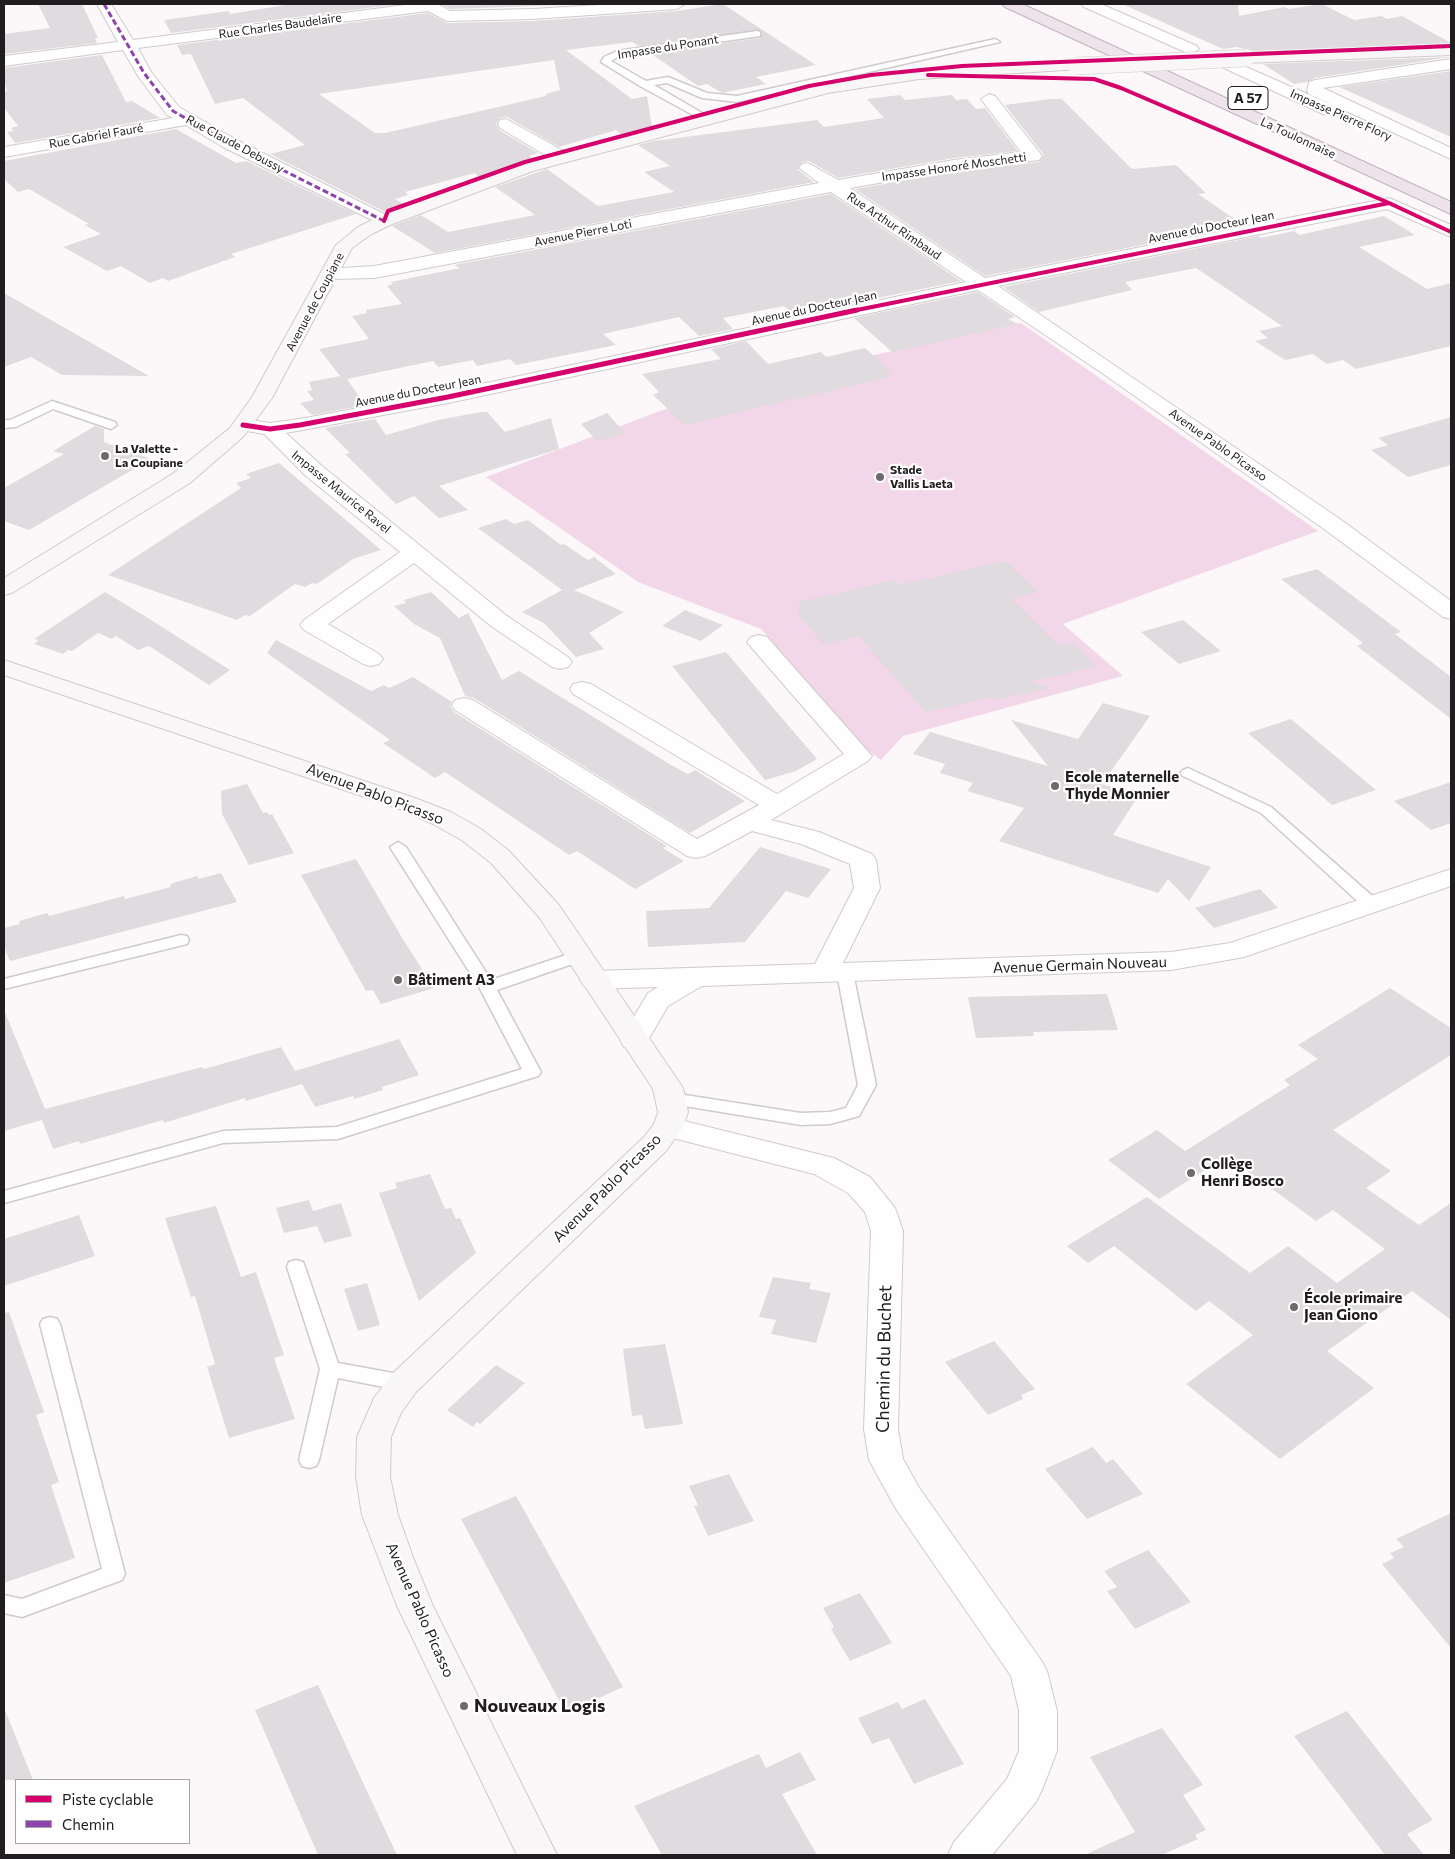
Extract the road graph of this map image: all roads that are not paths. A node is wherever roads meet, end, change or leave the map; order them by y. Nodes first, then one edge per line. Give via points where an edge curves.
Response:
1 (104, 4) edge
2 (677, 4) edge
3 (1010, 4) edge
4 (1045, 4) edge
5 (1089, 4) edge
6 (430, 5) edge
7 (757, 34) dead end
8 (994, 42) dead end
9 (128, 46) junction
10 (1191, 49) dead end
11 (1451, 50) edge
12 (4, 61) edge
13 (1238, 62) junction
14 (1451, 64) edge
15 (643, 84) junction
16 (989, 99) dead end
17 (706, 119) junction
18 (188, 120) junction
19 (506, 124) dead end
20 (4, 152) edge
21 (1451, 154) edge
22 (561, 157) junction
23 (1451, 165) edge
24 (808, 168) dead end
25 (833, 186) junction
26 (1451, 192) edge
27 (1451, 209) edge
28 (384, 221) junction
29 (1451, 232) edge
30 (332, 273) junction
31 (981, 284) junction
32 (4, 424) edge
33 (111, 425) dead end
34 (243, 425) junction
35 (270, 429) junction
36 (415, 552) junction
37 (4, 588) edge
38 (1451, 612) edge
39 (759, 642) dead end
40 (371, 659) dead end
41 (560, 662) dead end
42 (4, 667) edge
43 (582, 689) dead end
44 (464, 705) dead end
45 (1188, 773) dead end
46 (777, 806) junction
47 (749, 822) junction
48 (398, 847) dead end
49 (1451, 877) edge
50 (1372, 905) junction
51 (181, 940) dead end
52 (586, 968) junction
53 (835, 973) junction
54 (696, 977) junction
55 (4, 984) edge
56 (487, 987) junction
57 (634, 1040) junction
58 (670, 1113) junction
59 (4, 1198) edge
60 (296, 1267) dead end
61 (50, 1324) dead end
62 (330, 1369) junction
63 (404, 1383) junction
64 (308, 1460) dead end
65 (4, 1604) edge
66 (537, 1855) edge
67 (968, 1855) edge

1 - 9 street, Rue Claude Debussy
2 - 6 street via 447,16
3 - 27 highway, La Toulonnaise / A 57
4 - 26 highway, La Toulonnaise / A 57
5 - 10 street
6 - 9 street, Rue Charles Baudelaire
7 - 15 lane, Impasse du Ponant via 617,54 607,59 606,62
8 - 15 lane via 737,98 704,96 668,80
9 - 12 street, Rue Charles Baudelaire
9 - 18 street, Rue Claude Debussy via 173,111
11 - 13 main road, Avenue de Coupiane
13 - 17 main road, Avenue de Coupiane, bridge via 919,74 826,88
13 - 23 street, Impasse Pierre Flory
14 - 21 street via 1315,85 1315,91
15 - 17 lane, Impasse du Ponant
16 - 25 street, Impasse Honoré Moschetti via 1033,156 954,165
17 - 22 main road, Avenue de Coupiane
18 - 20 street, Rue Gabriel Fauré
18 - 28 street, Rue Claude Debussy
19 - 22 street
22 - 28 main road, Avenue de Coupiane
24 - 25 street, Rue Arthur Rimbaud
25 - 30 street, Avenue Pierre Loti via 374,272
25 - 31 street, Rue Arthur Rimbaud
28 - 30 main road, Avenue de Coupiane via 345,245
29 - 31 street, Avenue du Docteur Jean via 1389,203
30 - 34 main road, Avenue de Coupiane via 262,398
31 - 35 street, Avenue du Docteur Jean via 448,397
31 - 38 street, Avenue Pablo Picasso via 1332,524
32 - 33 lane via 12,424 52,405
34 - 35 street, Avenue du Docteur Jean
34 - 37 main road, Avenue de Coupiane via 182,478
35 - 36 street, Impasse Maurice Ravel via 314,471
36 - 40 street via 312,625
36 - 41 street, Impasse Maurice Ravel via 499,621
39 - 46 street via 859,756
42 - 52 main road, Avenue Pablo Picasso via 312,770 442,818 500,856 549,911
43 - 46 street
44 - 47 street via 696,850
45 - 50 lane via 1266,810
46 - 47 street
47 - 53 street via 810,838 863,860 866,888
48 - 56 lane
49 - 50 street, Avenue Germain Nouveau
50 - 53 street, Avenue Germain Nouveau via 1234,951 1172,962
51 - 55 lane
52 - 54 street, Avenue Germain Nouveau
52 - 56 lane
52 - 57 main road, Avenue Pablo Picasso
53 - 54 street, Avenue Germain Nouveau
53 - 58 lane via 867,1085 853,1112 830,1118 801,1119
54 - 57 street, Avenue Germain Nouveau via 658,1000
56 - 59 lane via 532,1072 338,1133 223,1137
57 - 58 main road, Avenue Pablo Picasso via 668,1088
58 - 63 main road, Avenue Pablo Picasso via 635,1164
58 - 67 street, Chemin du Buchet via 823,1166 859,1185 879,1208 887,1232 880,1429 886,1460 908,1499 1028,1671 1038,1711 1038,1751 1022,1790
60 - 62 lane
61 - 65 lane via 114,1574 22,1608
62 - 63 lane
62 - 64 lane
63 - 66 main road, Avenue Pablo Picasso via 386,1407 374,1437 373,1477 380,1515 415,1606

